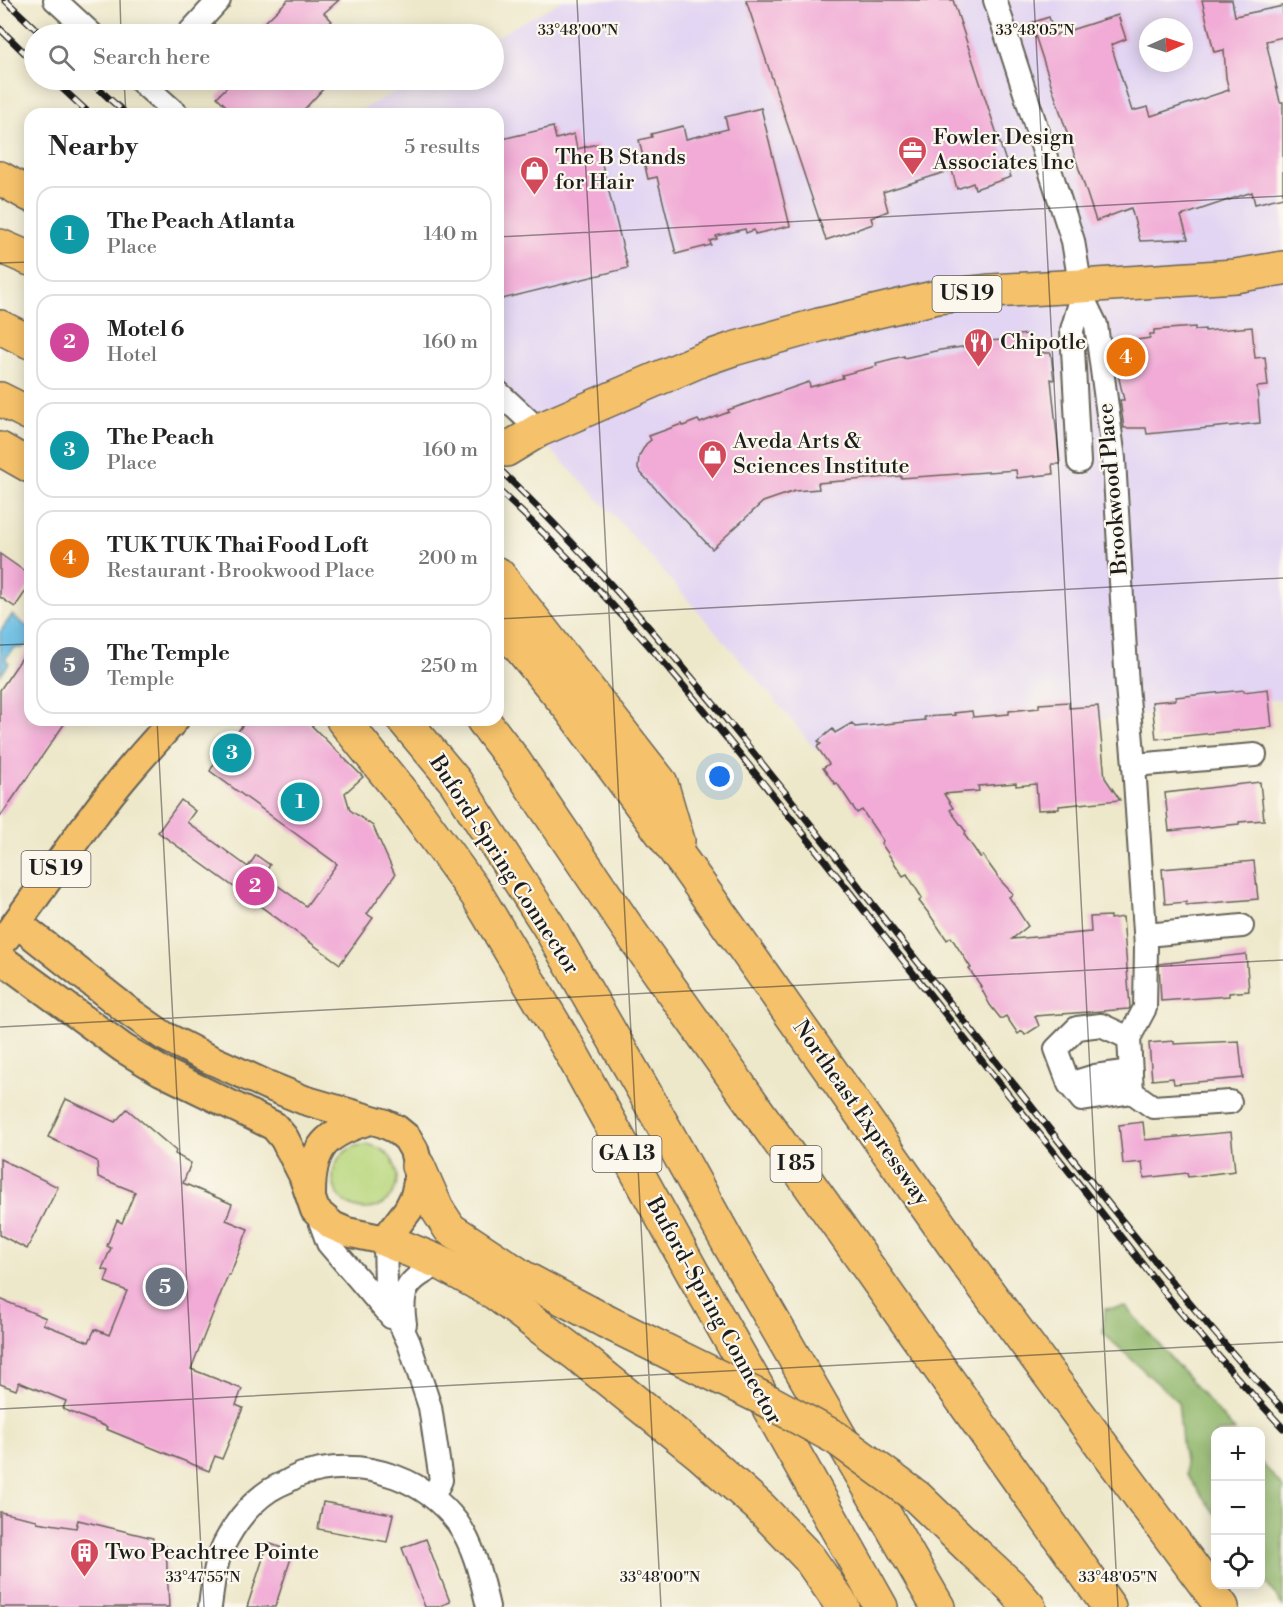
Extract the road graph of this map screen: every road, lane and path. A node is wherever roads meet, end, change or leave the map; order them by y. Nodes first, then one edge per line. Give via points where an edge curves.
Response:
1 (55, 0) edge
2 (219, 0) edge
3 (995, 0) edge
4 (81, 24) edge
5 (197, 24) edge
6 (152, 90) edge
7 (171, 108) edge
8 (0, 178) edge
9 (24, 192) edge
10 (0, 246) edge
11 (24, 256) edge
12 (1283, 268) edge
13 (1082, 291) junction
14 (0, 327) edge
15 (24, 339) edge
16 (504, 398) edge
17 (0, 399) edge
18 (24, 411) edge
19 (538, 430) junction
20 (0, 449) edge
21 (504, 451) edge
22 (1079, 462) dead end
23 (24, 463) edge
24 (504, 582) edge
25 (504, 628) edge
26 (169, 726) edge
27 (348, 726) edge
28 (409, 726) edge
29 (488, 726) edge
30 (1255, 754) dead end
31 (1134, 765) junction
32 (684, 863) junction
33 (1242, 926) dead end
34 (8, 933) edge
35 (1146, 935) junction
36 (0, 958) edge
37 (1128, 1038) junction
38 (1132, 1081) junction
39 (1230, 1102) dead end
40 (370, 1120) junction
41 (418, 1166) junction
42 (313, 1202) junction
43 (385, 1240) junction
44 (441, 1263) junction
45 (409, 1343) junction
46 (433, 1497) junction
47 (210, 1607) edge
48 (488, 1607) edge
49 (843, 1607) edge
50 (881, 1607) edge
51 (938, 1607) edge
52 (1029, 1607) edge
53 (1109, 1607) edge
54 (1222, 1607) edge

1 - 4 street
2 - 5 street
3 - 13 street via 1072,241
6 - 7 street
8 - 9 highway
10 - 11 highway
12 - 13 highway, US 19
13 - 19 highway, US 19 via 991,291 937,297 819,325 701,360
13 - 22 street, Brookwood Place via 1072,330
13 - 31 street, Brookwood Place via 1096,325 1114,459
14 - 15 highway
16 - 19 street
17 - 18 highway
19 - 21 highway, US 19
20 - 23 highway
24 - 32 highway via 661,783
25 - 32 highway, Northeast Expressway via 569,707
26 - 34 main road, US 19 via 98,809
27 - 50 highway, Buford-Spring Connector / GA 13 via 477,895 572,1054
28 - 51 highway, Buford-Spring Connector / GA 13 via 455,781 548,925
29 - 53 highway, I 85
30 - 31 street
31 - 35 street, Brookwood Place
32 - 54 highway, Northeast Expressway via 968,1265
33 - 35 street
34 - 40 main road via 164,1036 202,1056 304,1100
35 - 37 street, Brookwood Place via 1145,1008
36 - 42 main road via 123,1048 274,1126 284,1138
37 - 38 street
37 - 38 street via 1101,1025 1077,1028 1056,1049 1069,1084 1095,1076
38 - 39 street via 1153,1107
40 - 41 main road via 396,1129 407,1138
40 - 42 main road via 339,1131 327,1140 312,1168
41 - 43 main road via 415,1196
41 - 52 highway, bridge via 450,1229 524,1278 836,1438 917,1497
42 - 43 main road via 333,1226
42 - 45 street via 328,1243
43 - 44 highway
43 - 45 street via 386,1286
44 - 45 street via 418,1276 404,1295
44 - 49 highway via 495,1293 700,1454 760,1507 809,1558
45 - 46 street via 430,1407 441,1480
46 - 47 street via 405,1479 371,1469 336,1467 303,1474 270,1490 245,1512 227,1538 219,1557
46 - 48 street via 457,1522 470,1544

